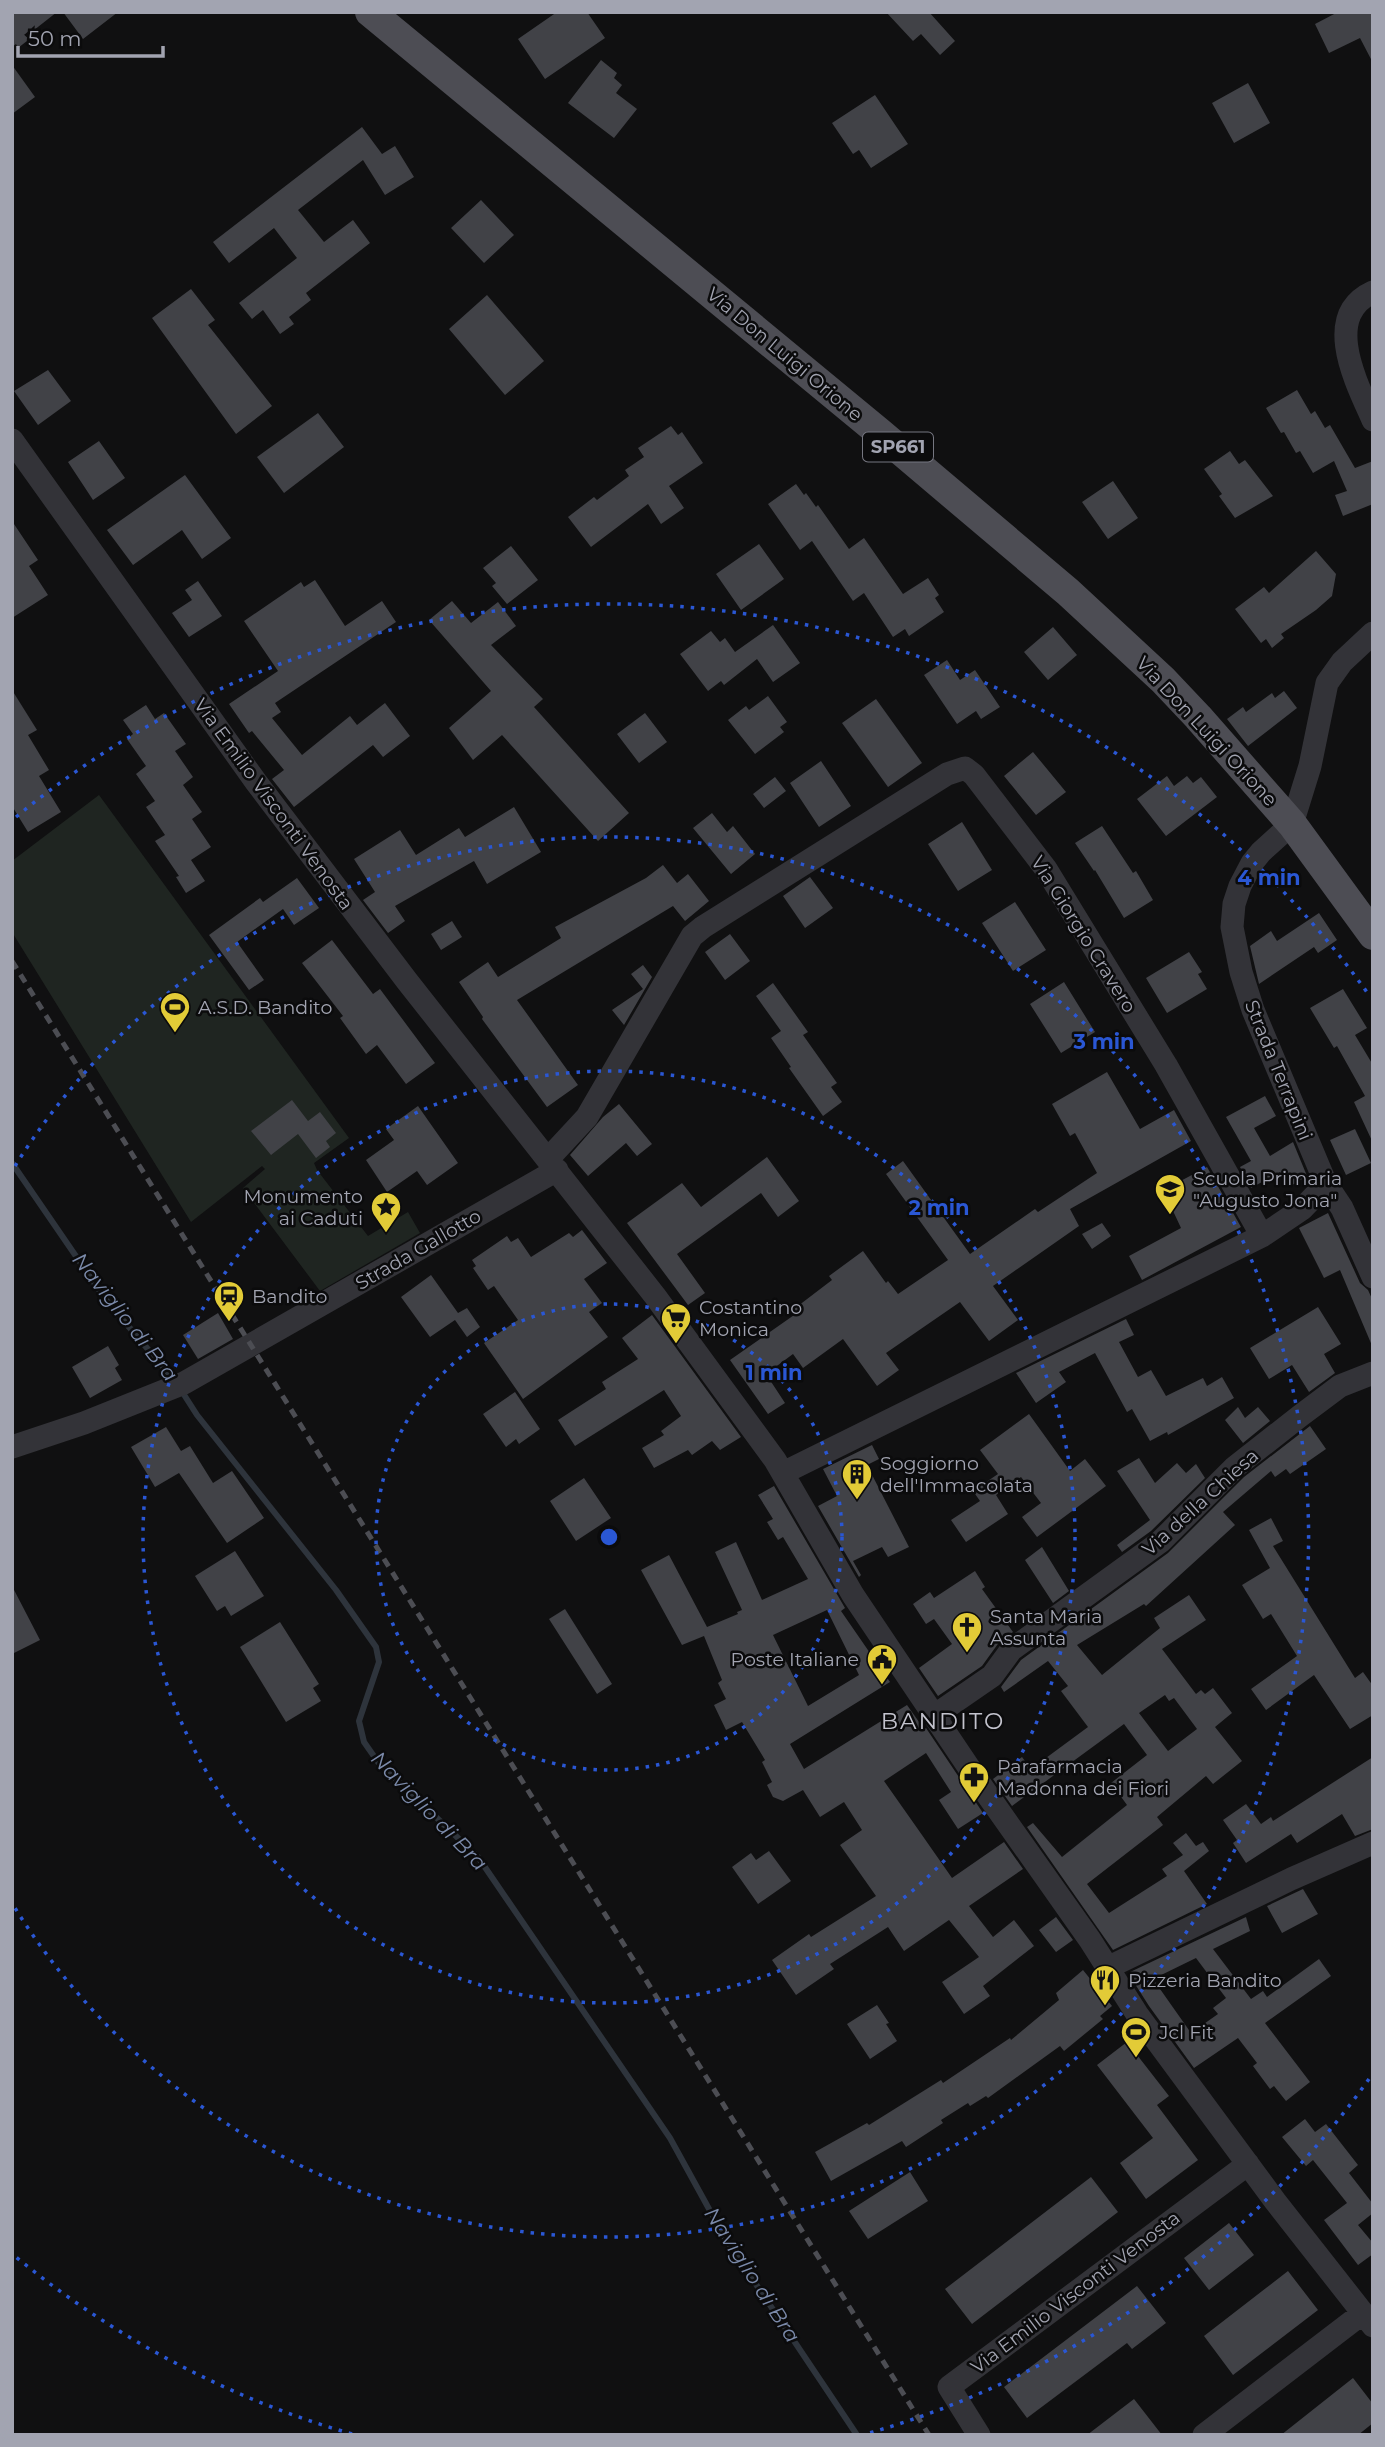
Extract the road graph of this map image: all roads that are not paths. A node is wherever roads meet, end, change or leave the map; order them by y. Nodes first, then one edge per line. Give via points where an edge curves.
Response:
1 (370, 12) edge
2 (1373, 292) edge
3 (1373, 420) edge
4 (12, 440) edge
5 (1373, 633) edge
6 (1292, 824) junction
7 (1373, 935) edge
8 (553, 1164) junction
9 (1326, 1184) junction
10 (1262, 1236) junction
11 (1373, 1277) edge
12 (1373, 1373) edge
13 (12, 1447) edge
14 (783, 1472) junction
15 (934, 1716) junction
16 (1373, 1843) edge
17 (1107, 1968) junction
18 (1248, 2164) junction
19 (1368, 2320) edge
20 (979, 2435) edge
21 (1204, 2435) edge

1 - 6 main road, Via Don Luigi Orione / SP661 via 1068,592 1164,680
2 - 3 street via 1360,301 1346,330 1351,370
4 - 8 street, Via Emilio Visconti Venosta via 256,782
5 - 6 street via 1327,683
6 - 7 main road, Via Don Luigi Orione / SP661
6 - 9 street, Strada Terrapini via 1252,863 1234,904 1232,927 1253,1010
8 - 10 street, Via Giorgio Cravero via 587,1117 692,936 947,774 965,768 1046,869 1166,1065
8 - 13 street, Strada Gallotto via 177,1386
8 - 14 street, Via Emilio Visconti Venosta
9 - 10 street via 1302,1209
9 - 11 street, Strada Terrapini
10 - 14 street
12 - 15 street, Via della Chiesa via 1340,1386 1300,1416 1235,1467 1160,1542 1011,1650 992,1676
14 - 15 street, Via Emilio Visconti Venosta via 853,1595
15 - 17 street, Via Emilio Visconti Venosta
16 - 17 street
17 - 18 street, Via Emilio Visconti Venosta
18 - 19 street, Via Emilio Visconti Venosta
18 - 20 street, Via Emilio Visconti Venosta via 949,2387
19 - 21 street, Via Emilio Visconti Venosta

